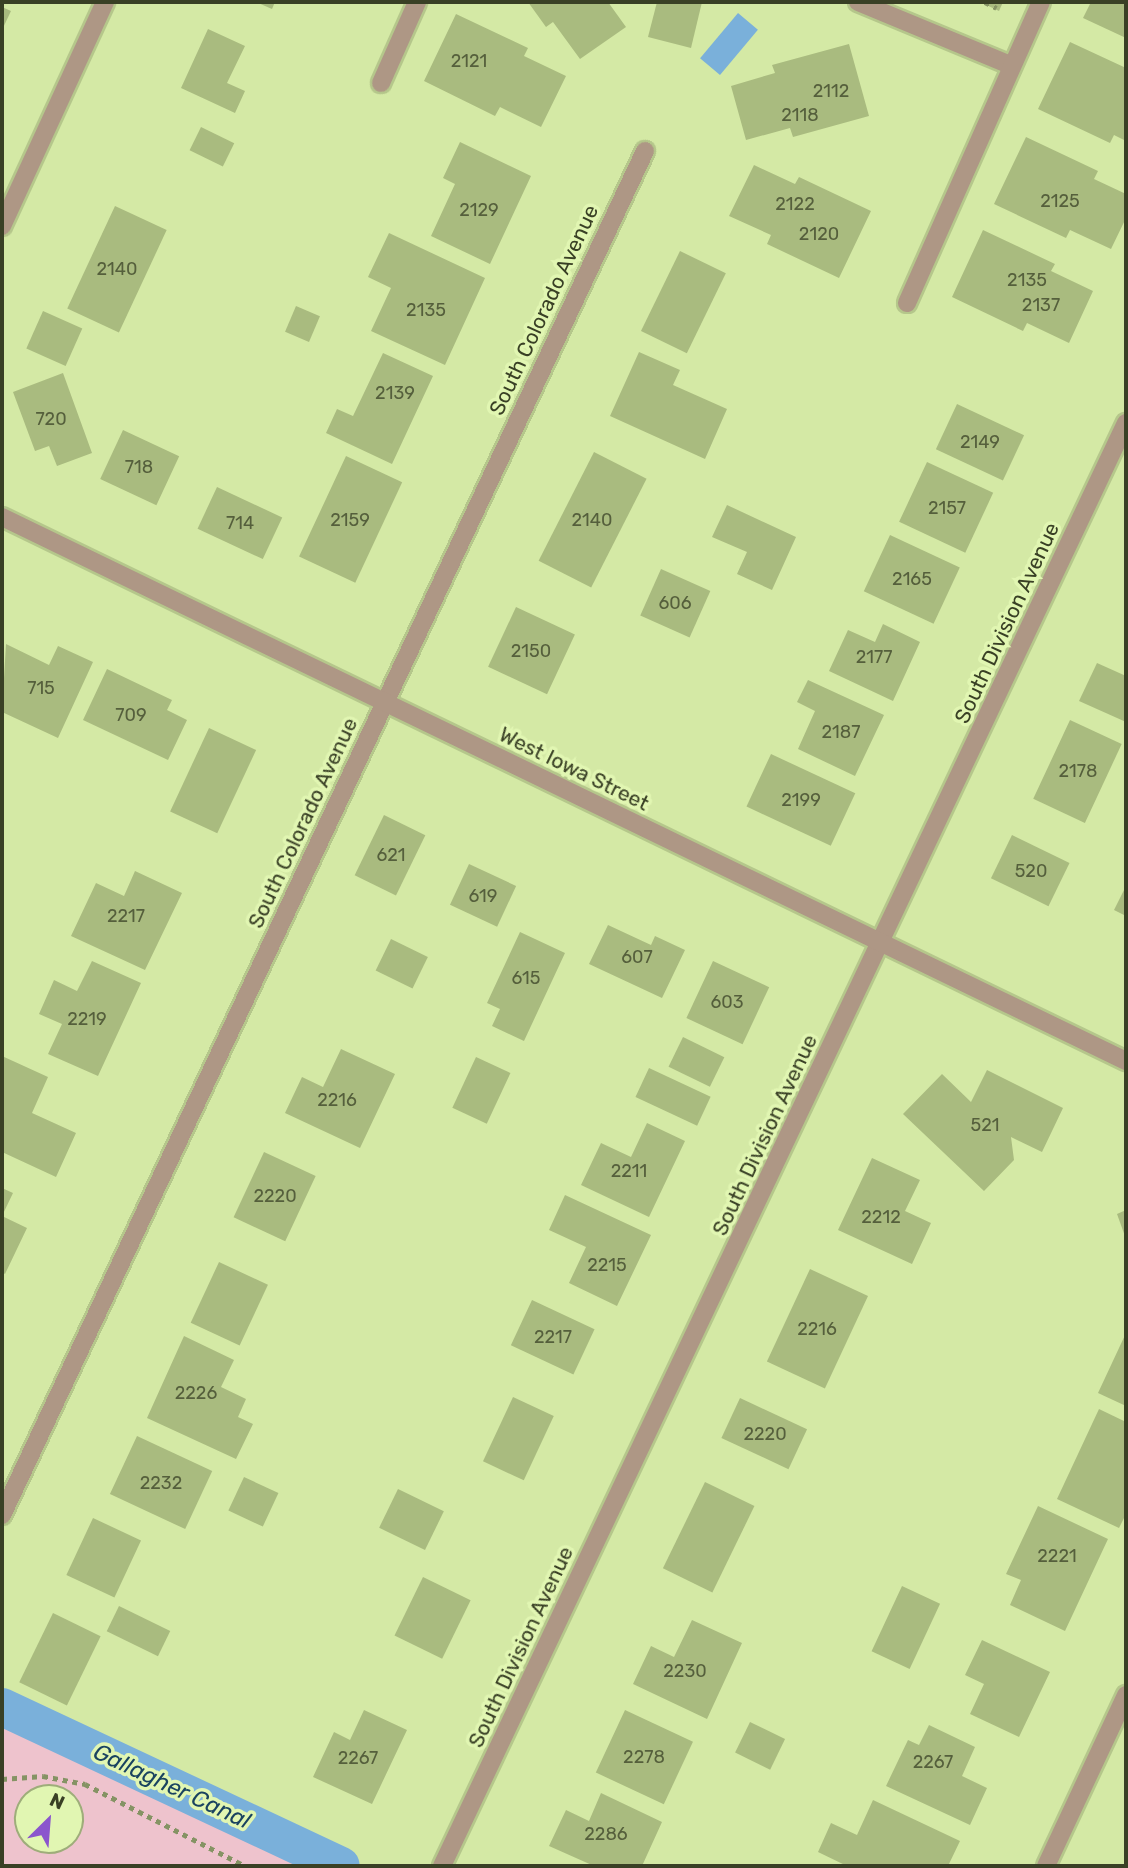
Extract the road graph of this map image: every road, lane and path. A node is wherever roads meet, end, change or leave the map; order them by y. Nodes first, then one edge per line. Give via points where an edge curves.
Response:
1 (105, 2) edge
2 (417, 2) edge
3 (858, 2) edge
4 (985, 2) edge
5 (1041, 2) edge
6 (997, 8) dead end
7 (1010, 65) junction
8 (381, 83) dead end
9 (645, 151) dead end
10 (2, 226) edge
11 (907, 303) dead end
12 (1126, 423) edge
13 (2, 517) edge
14 (386, 702) junction
15 (881, 942) junction
16 (1126, 1061) edge
17 (2, 1515) edge
18 (1126, 1695) edge
19 (2, 1779) edge
20 (245, 1866) edge
21 (442, 1866) edge
22 (1046, 1866) edge

1 - 10 street
2 - 8 street
3 - 7 street
4 - 6 path
5 - 7 street
7 - 11 street
9 - 14 street, South Colorado Avenue
12 - 15 street, South Division Avenue
13 - 14 street, West Iowa Street
14 - 15 street, West Iowa Street
14 - 17 street, South Colorado Avenue
15 - 16 street, West Iowa Street
15 - 21 street, South Division Avenue
18 - 22 street
19 - 20 path via 43,1776 85,1784

